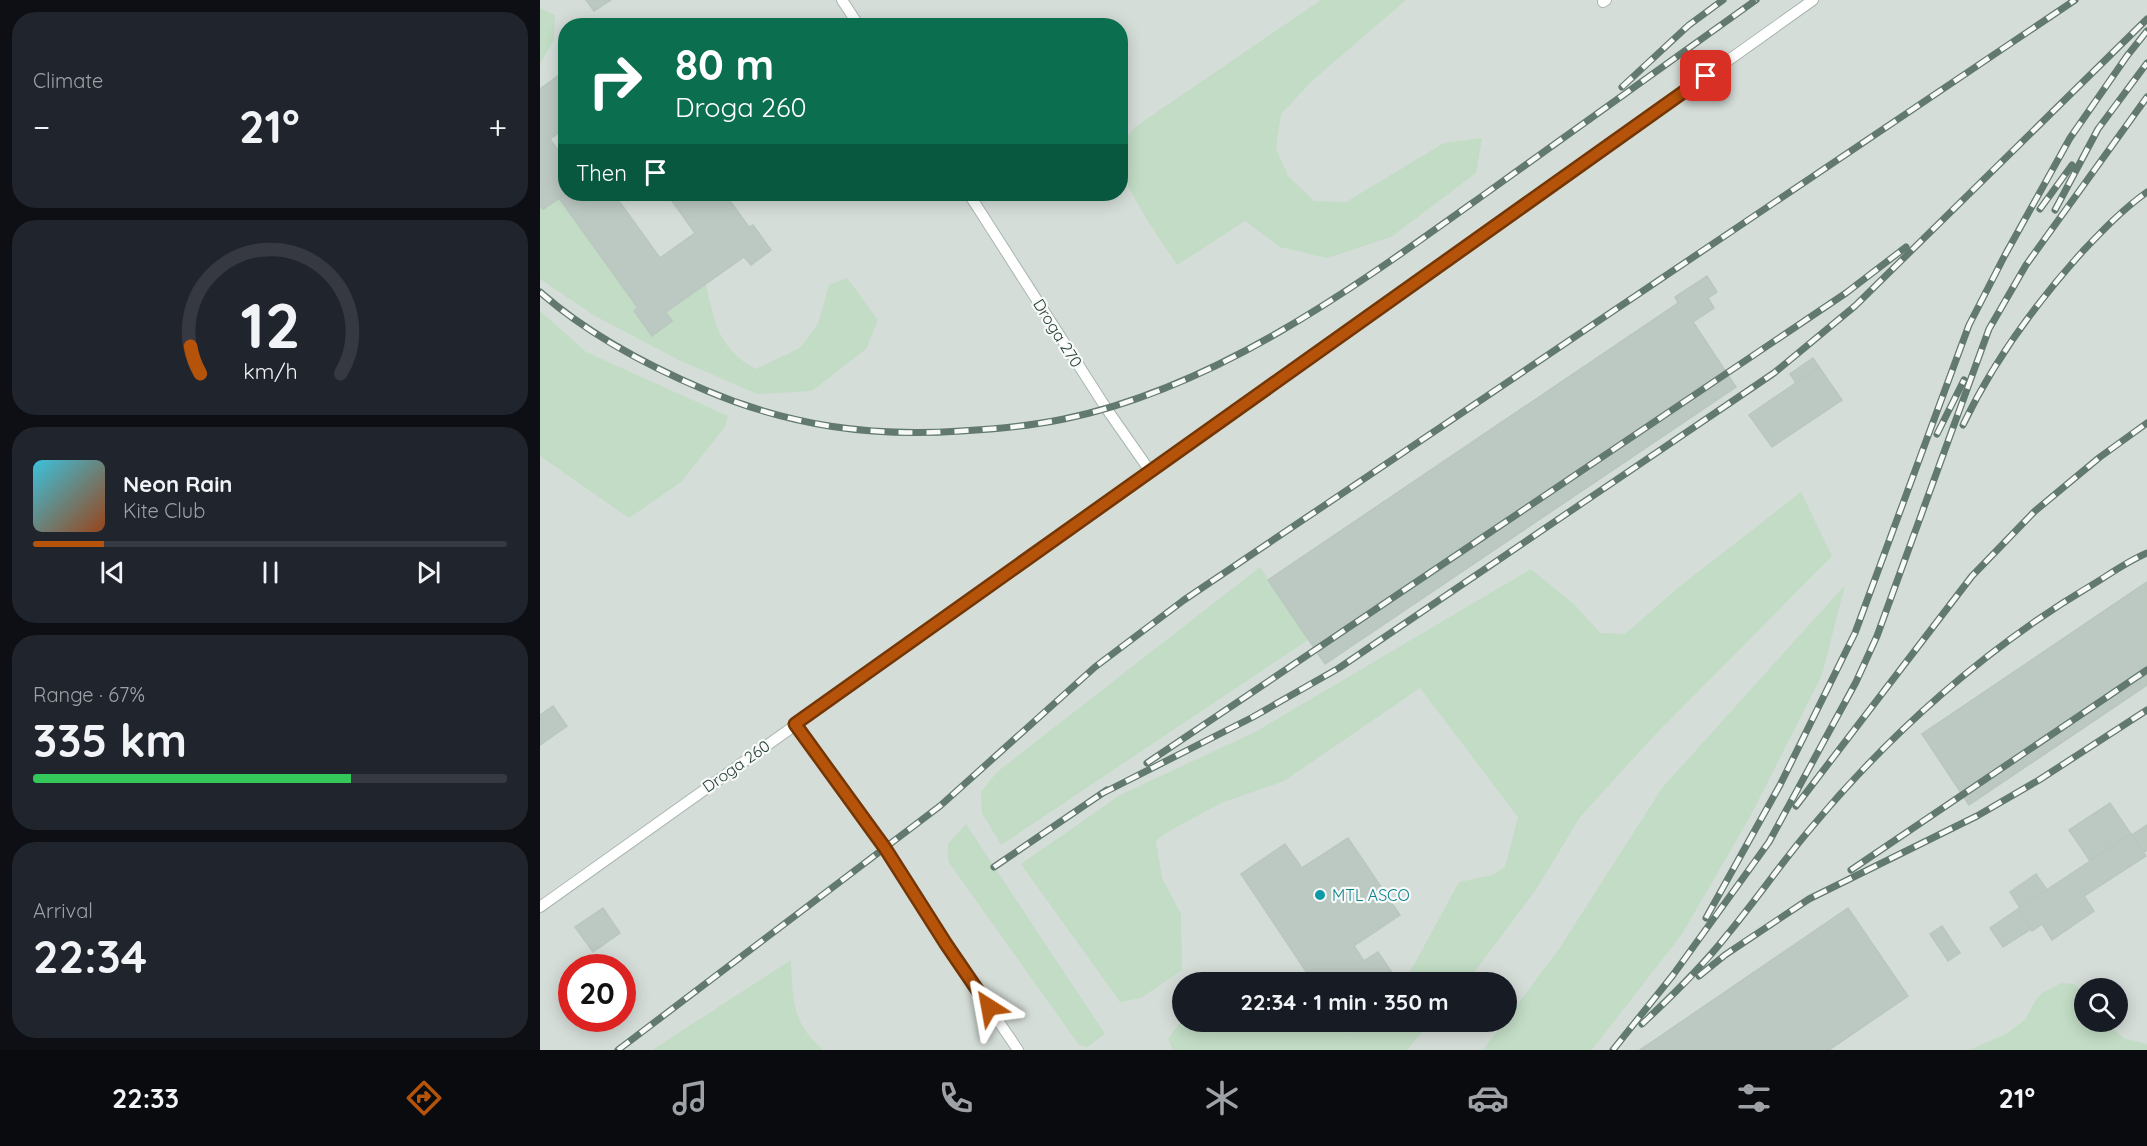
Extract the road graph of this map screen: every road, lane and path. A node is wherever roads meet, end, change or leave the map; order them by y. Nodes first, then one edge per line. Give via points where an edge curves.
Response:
1 (843, 0) edge
2 (1813, 0) edge
3 (854, 18) edge
4 (973, 201) edge
5 (1150, 471) junction
6 (795, 724) junction
7 (540, 907) edge
8 (1018, 1050) edge

1 - 3 lane
2 - 5 lane, Droga 260
4 - 5 lane, Droga 270
5 - 6 lane, Droga 260
6 - 7 lane, Droga 260
6 - 8 lane via 885,848

